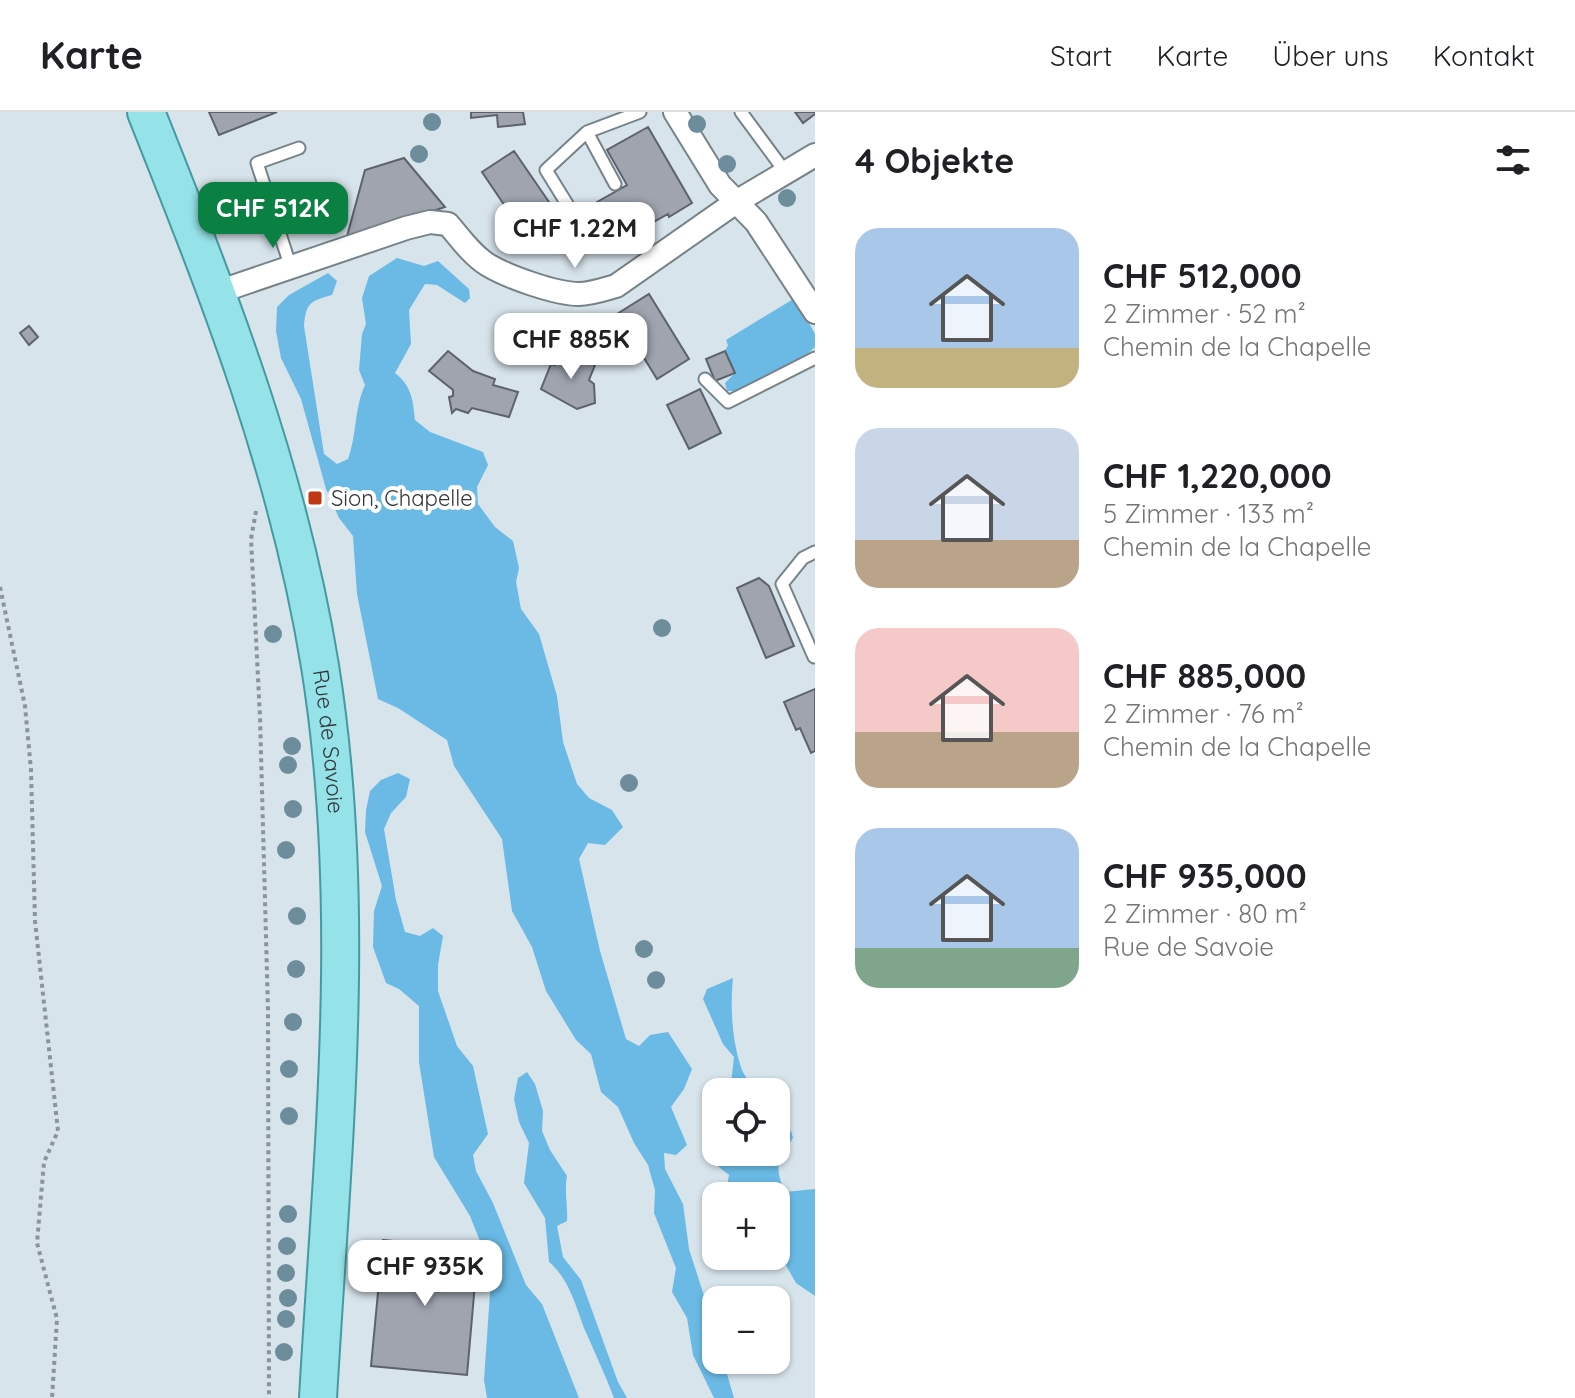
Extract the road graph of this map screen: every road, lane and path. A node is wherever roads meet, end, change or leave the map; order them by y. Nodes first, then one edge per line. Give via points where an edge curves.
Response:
1 (640, 112) edge
2 (675, 112) edge
3 (741, 112) edge
4 (152, 117) edge
5 (587, 132) junction
6 (299, 148) dead end
7 (815, 155) edge
8 (786, 173) junction
9 (615, 184) dead end
10 (736, 202) junction
11 (588, 238) dead end
12 (292, 268) junction
13 (218, 292) junction
14 (815, 312) edge
15 (815, 358) edge
16 (705, 379) dead end
17 (279, 476) junction
18 (815, 552) edge
19 (0, 587) edge
20 (814, 657) edge
21 (52, 1398) edge
22 (269, 1398) edge
23 (318, 1398) edge

1 - 5 lane
2 - 10 street
3 - 8 lane
4 - 13 main road, Rue de Savoie
5 - 9 lane
5 - 11 lane via 546,170
6 - 12 lane via 257,163
7 - 8 street
8 - 10 street
10 - 12 street via 616,286 580,294 488,265 448,224 430,222
10 - 14 street via 756,222
12 - 13 street
13 - 17 main road, Rue de Savoie
15 - 16 lane via 728,402
17 - 22 path via 253,517 251,539 268,1010
17 - 23 main road, Rue de Savoie via 320,666 340,857 339,1047
18 - 20 lane via 803,558 782,584
19 - 21 path via 25,706 35,921 58,1131 44,1162 37,1243 57,1319

